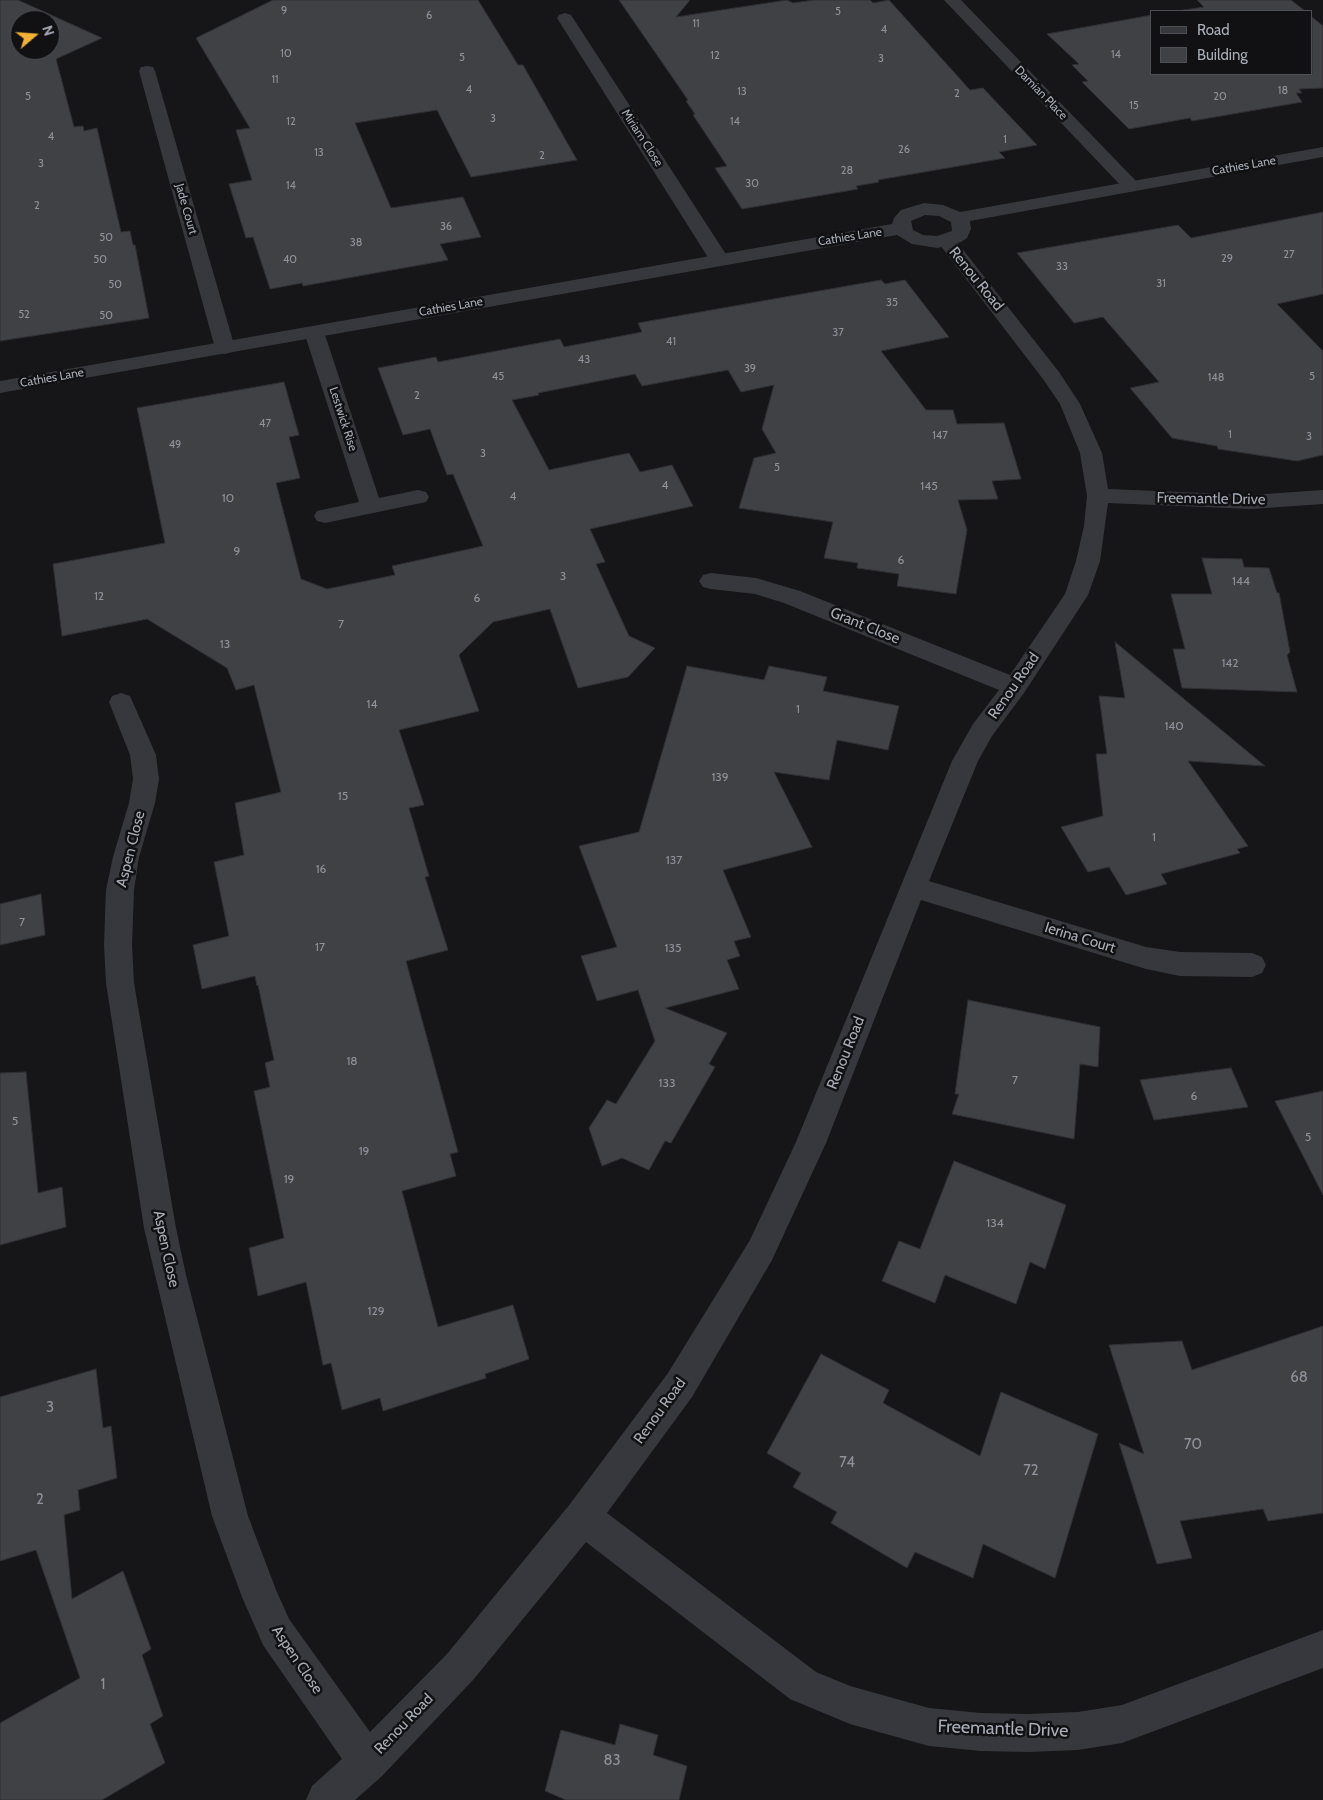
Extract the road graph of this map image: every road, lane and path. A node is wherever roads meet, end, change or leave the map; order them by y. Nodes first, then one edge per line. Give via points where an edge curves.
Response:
1 (952, 0) edge
2 (565, 18) dead end
3 (147, 71) dead end
4 (1323, 152) edge
5 (1131, 186) junction
6 (958, 218) junction
7 (902, 228) junction
8 (946, 241) junction
9 (719, 259) junction
10 (314, 332) junction
11 (224, 348) junction
12 (0, 387) edge
13 (1098, 496) junction
14 (418, 497) dead end
15 (1323, 497) edge
16 (371, 506) junction
17 (325, 516) dead end
18 (711, 581) dead end
19 (1014, 687) junction
20 (121, 702) dead end
21 (912, 887) junction
22 (1252, 965) dead end
23 (584, 1517) junction
24 (1323, 1648) edge
25 (368, 1762) junction
26 (326, 1800) edge

1 - 5 street, Damian Place
2 - 9 street, Miriam Close
3 - 11 street, Jade Court
4 - 5 street, Cathies Lane
5 - 6 street, Cathies Lane
6 - 7 street via 944,211 924,209 903,218
6 - 8 street via 962,224 960,234
7 - 8 street via 919,240
7 - 9 street, Cathies Lane
8 - 13 street, Renou Road via 1036,354 1070,404 1091,453
9 - 10 street, Cathies Lane
10 - 11 street, Cathies Lane
10 - 16 street, Lestwick Rise
11 - 12 street, Cathies Lane
13 - 15 street, Freemantle Drive via 1251,502
13 - 19 street, Renou Road via 1088,561 1076,595
14 - 16 street
16 - 17 street
18 - 19 street, Grant Close via 756,586 792,597
19 - 21 street, Renou Road via 982,730 965,761
20 - 25 street, Aspen Close via 143,755 146,779 120,890 120,984 170,1275 230,1516 260,1597 276,1632
21 - 22 street, Ierina Court via 1146,958 1180,964
21 - 23 street, Renou Road via 811,1143 761,1250 680,1384
23 - 24 street, Freemantle Drive via 803,1686 850,1705 930,1726 981,1732 1028,1732 1078,1731 1122,1724
23 - 25 street, Renou Road via 460,1667
25 - 26 street, Renou Road

